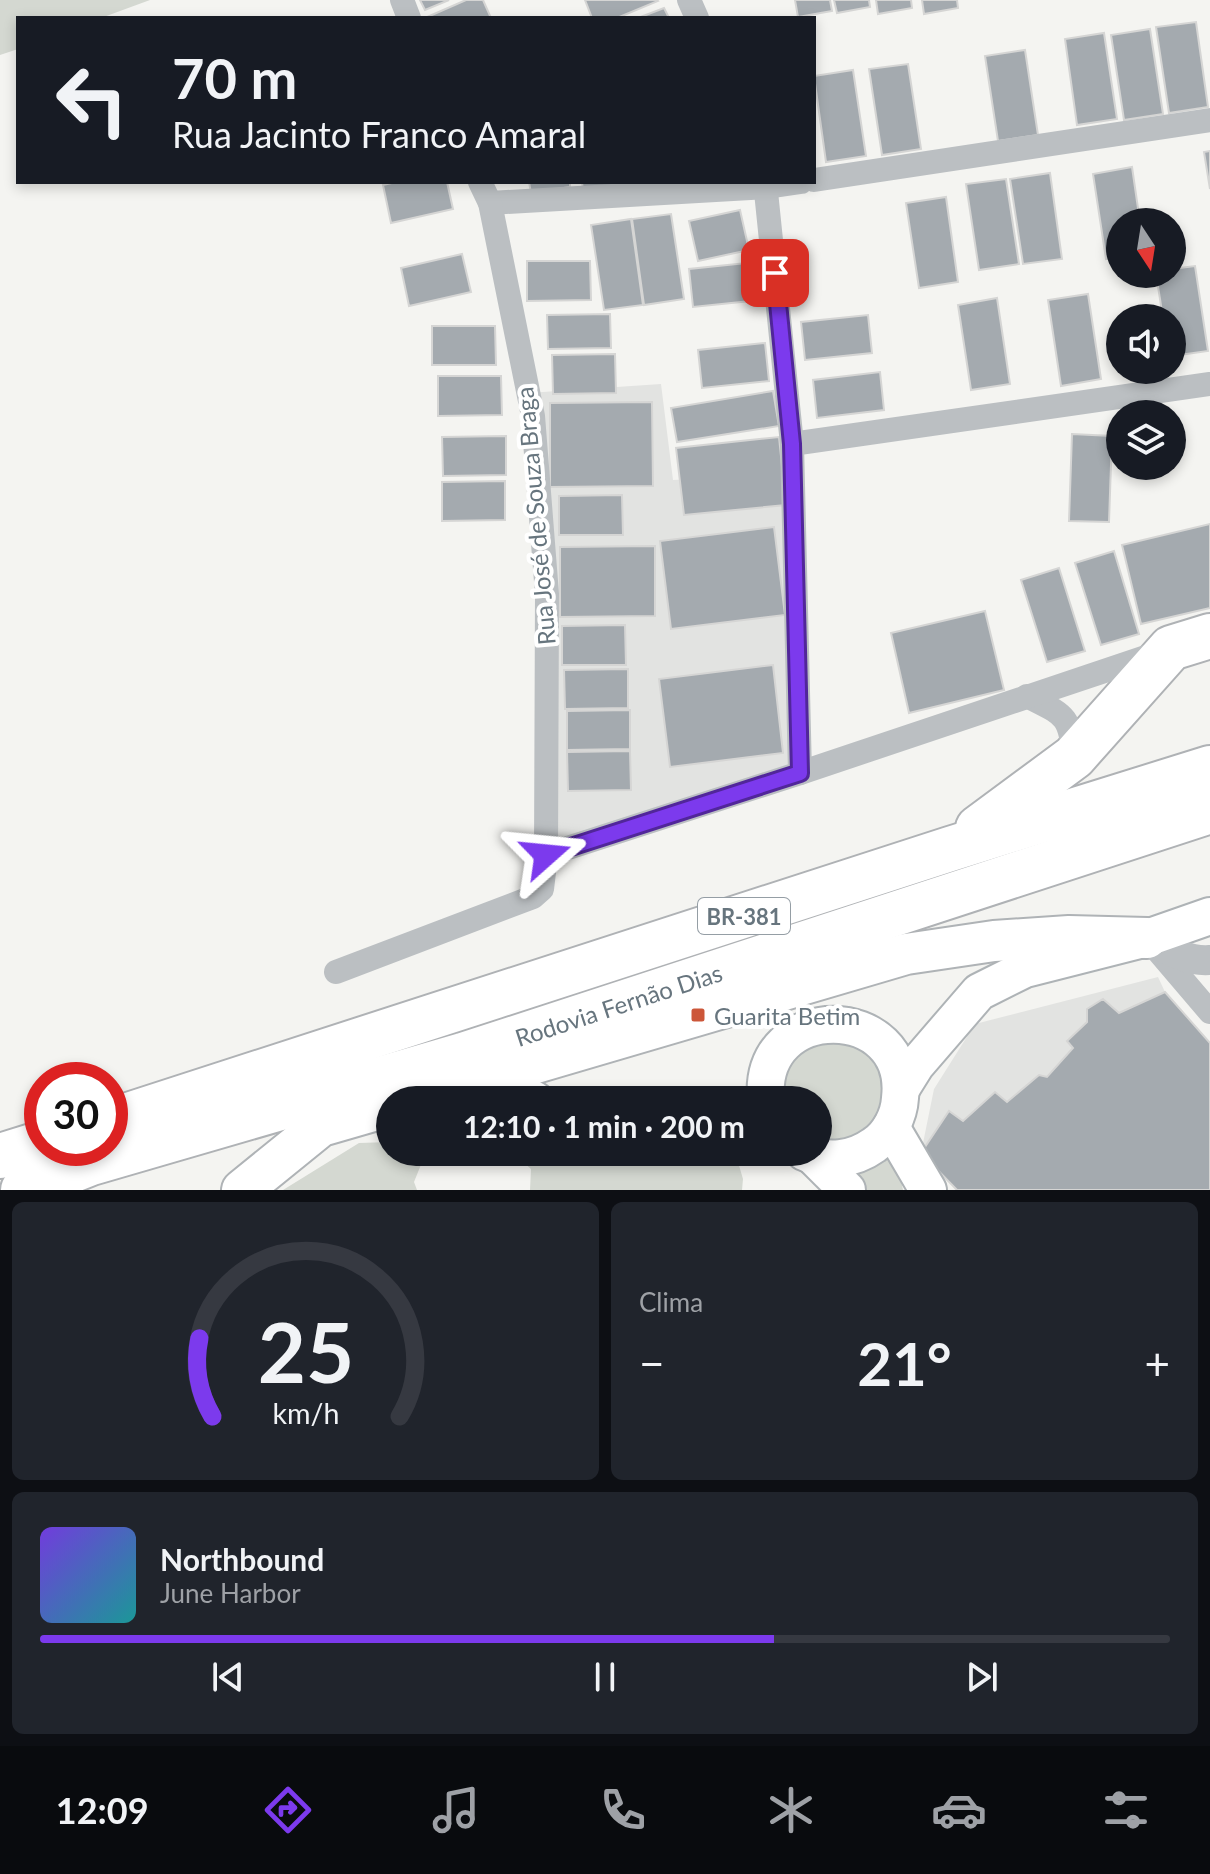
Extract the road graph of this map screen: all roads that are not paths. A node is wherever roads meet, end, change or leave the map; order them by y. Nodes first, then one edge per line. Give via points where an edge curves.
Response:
1 (1210, 120) edge
2 (816, 180) edge
3 (766, 185) edge
4 (485, 192) edge
5 (1210, 384) edge
6 (792, 444) junction
7 (1191, 642) edge
8 (1027, 696) junction
9 (1074, 757) junction
10 (1210, 768) edge
11 (800, 773) junction
12 (1210, 811) edge
13 (950, 849) junction
14 (546, 855) junction
15 (1210, 916) edge
16 (1147, 938) junction
17 (1210, 960) edge
18 (336, 972) dead end
19 (1210, 1012) edge
20 (491, 1076) junction
21 (457, 1086) edge
22 (509, 1086) edge
23 (764, 1086) edge
24 (901, 1089) junction
25 (376, 1110) edge
26 (128, 1115) edge
27 (321, 1126) junction
28 (891, 1127) junction
29 (24, 1149) edge
30 (0, 1156) edge
31 (832, 1158) edge
32 (822, 1166) edge
33 (23, 1190) edge
34 (102, 1190) edge
35 (242, 1190) edge
36 (847, 1190) edge
37 (928, 1190) edge

1 - 2 street
3 - 4 street
3 - 6 street
4 - 14 street, Rua José de Souza Braga via 533,416 547,594
5 - 6 street
6 - 11 street
7 - 8 street
7 - 9 highway
8 - 9 street via 1062,714 1071,730
8 - 11 street
9 - 13 highway
10 - 13 highway, Rodovia Fernão Dias / BR-381
11 - 14 street
12 - 33 highway, Rodovia Fernão Dias / BR-381 via 463,1055 91,1163
13 - 26 highway, Rodovia Fernão Dias / BR-381
14 - 18 street, Rua José de Souza Braga via 542,889 533,897
15 - 16 main road
16 - 17 street via 1177,954
16 - 19 street
16 - 20 main road via 1069,936 906,954
16 - 24 main road via 1025,969 979,992
20 - 21 main road
20 - 22 main road, Rodovia Fernão Dias
23 - 24 main road via 770,1063 783,1044 823,1023 868,1032 897,1066
24 - 28 main road
25 - 27 main road
27 - 34 highway
27 - 35 main road
28 - 31 main road via 858,1154
28 - 37 main road
29 - 30 highway
32 - 36 main road

